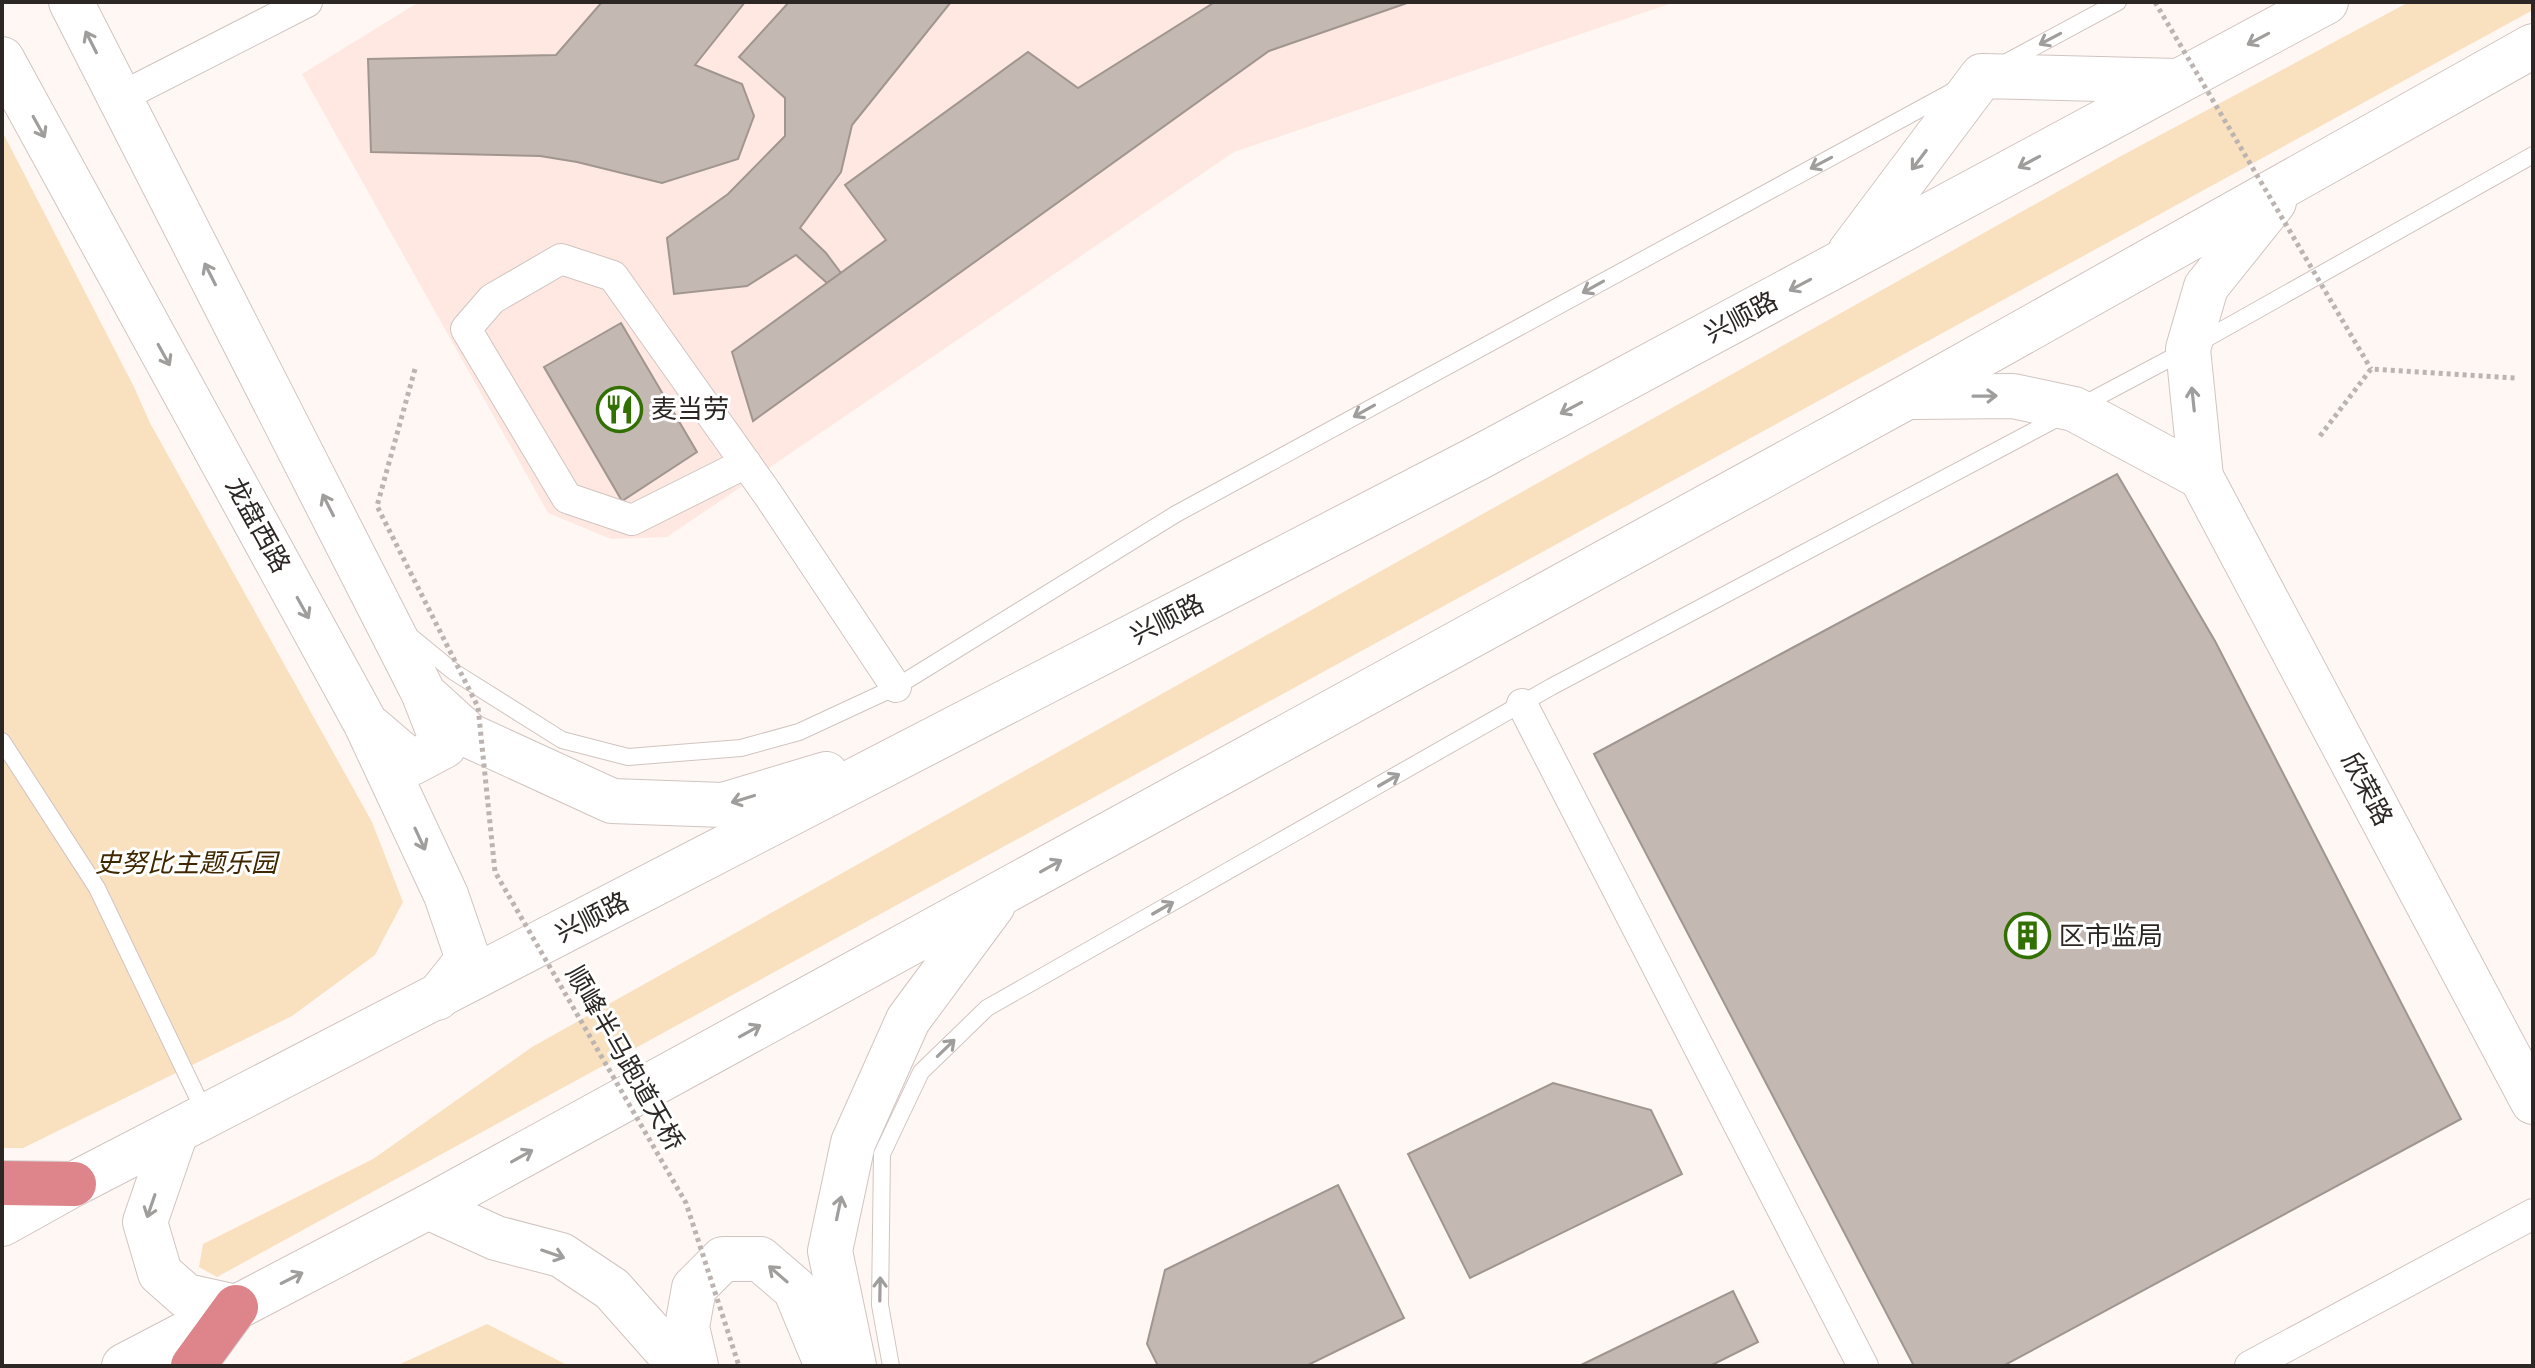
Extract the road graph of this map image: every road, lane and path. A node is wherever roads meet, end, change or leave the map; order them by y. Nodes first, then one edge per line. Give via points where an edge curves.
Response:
1 (71, 2) edge
2 (307, 2) edge
3 (2118, 2) edge
4 (2155, 2) edge
5 (2326, 2) edge
6 (2533, 46) edge
7 (2, 59) edge
8 (1982, 76) junction
9 (2179, 81) junction
10 (119, 98) junction
11 (2533, 155) edge
12 (2289, 184) junction
13 (1842, 262) junction
14 (2188, 349) junction
15 (415, 369) dead end
16 (2371, 369) junction
17 (2516, 378) dead end
18 (1907, 397) junction
19 (2074, 409) junction
20 (2320, 436) dead end
21 (746, 463) junction
22 (2201, 477) junction
23 (385, 616) junction
24 (896, 687) junction
25 (424, 694) junction
26 (1522, 704) junction
27 (366, 724) junction
28 (2, 741) edge
29 (925, 744) junction
30 (1003, 892) junction
31 (437, 998) junction
32 (2533, 1102) edge
33 (191, 1124) junction
34 (2, 1183) edge
35 (74, 1184) junction
36 (428, 1207) junction
37 (2533, 1214) edge
38 (2, 1224) edge
39 (236, 1307) junction
40 (124, 1366) edge
41 (193, 1366) edge
42 (684, 1366) edge
43 (696, 1366) edge
44 (739, 1366) edge
45 (827, 1366) edge
46 (854, 1366) edge
47 (891, 1366) edge
48 (1863, 1366) edge
49 (2250, 1366) edge

10 -> 1 main road
2 - 10 street
3 -> 8 lane
4 - 16 path, bridge
5 -> 9 main road, 兴顺路
6 - 12 main road
7 -> 27 main road, 龙盘西路
8 - 9 main road
8 -> 13 main road
8 -> 24 lane via 1176,514
9 -> 13 main road, 兴顺路
23 -> 10 main road
11 - 14 lane
12 - 14 main road via 2206,287
12 - 18 main road
13 -> 29 main road, 兴顺路 via 1476,459
14 - 19 lane
22 -> 14 main road
15 - 44 path, 顺峰半马跑道天桥, bridge via 377,506 478,707 495,872 686,1203
16 - 17 path
16 - 20 path
18 -> 19 main road via 2013,396
30 -> 18 main road
19 - 22 main road
19 - 26 lane
21 - 21 street via 613,276 561,259 492,299 466,329 567,498 632,520
21 - 24 street
22 - 32 main road, 欣荣路
23 - 24 lane via 454,672 562,740 628,757 741,748 799,732
23 - 25 main road
25 - 27 main road via 444,746 412,763
29 -> 25 main road via 723,805 612,801 470,736
47 -> 26 lane via 880,1305 882,1154 921,1072 987,1008
26 - 48 street
27 -> 31 main road, 龙盘西路 via 446,895 468,959
28 - 33 lane via 97,888
29 - 31 main road, 兴顺路
36 -> 30 main road
46 -> 30 main road via 830,1251 853,1143 908,1020
31 - 33 main road, 兴顺路
33 - 35 main road, 兴顺路
33 -> 39 main road via 145,1222 160,1273 186,1296
34 - 35 highway
35 - 38 main road, 兴顺路
39 -> 36 main road
36 -> 42 main road via 496,1238 561,1255 612,1289
37 - 49 street
39 - 40 main road
39 - 41 highway
45 -> 43 main road via 795,1289 760,1259 723,1259 694,1288 687,1327

